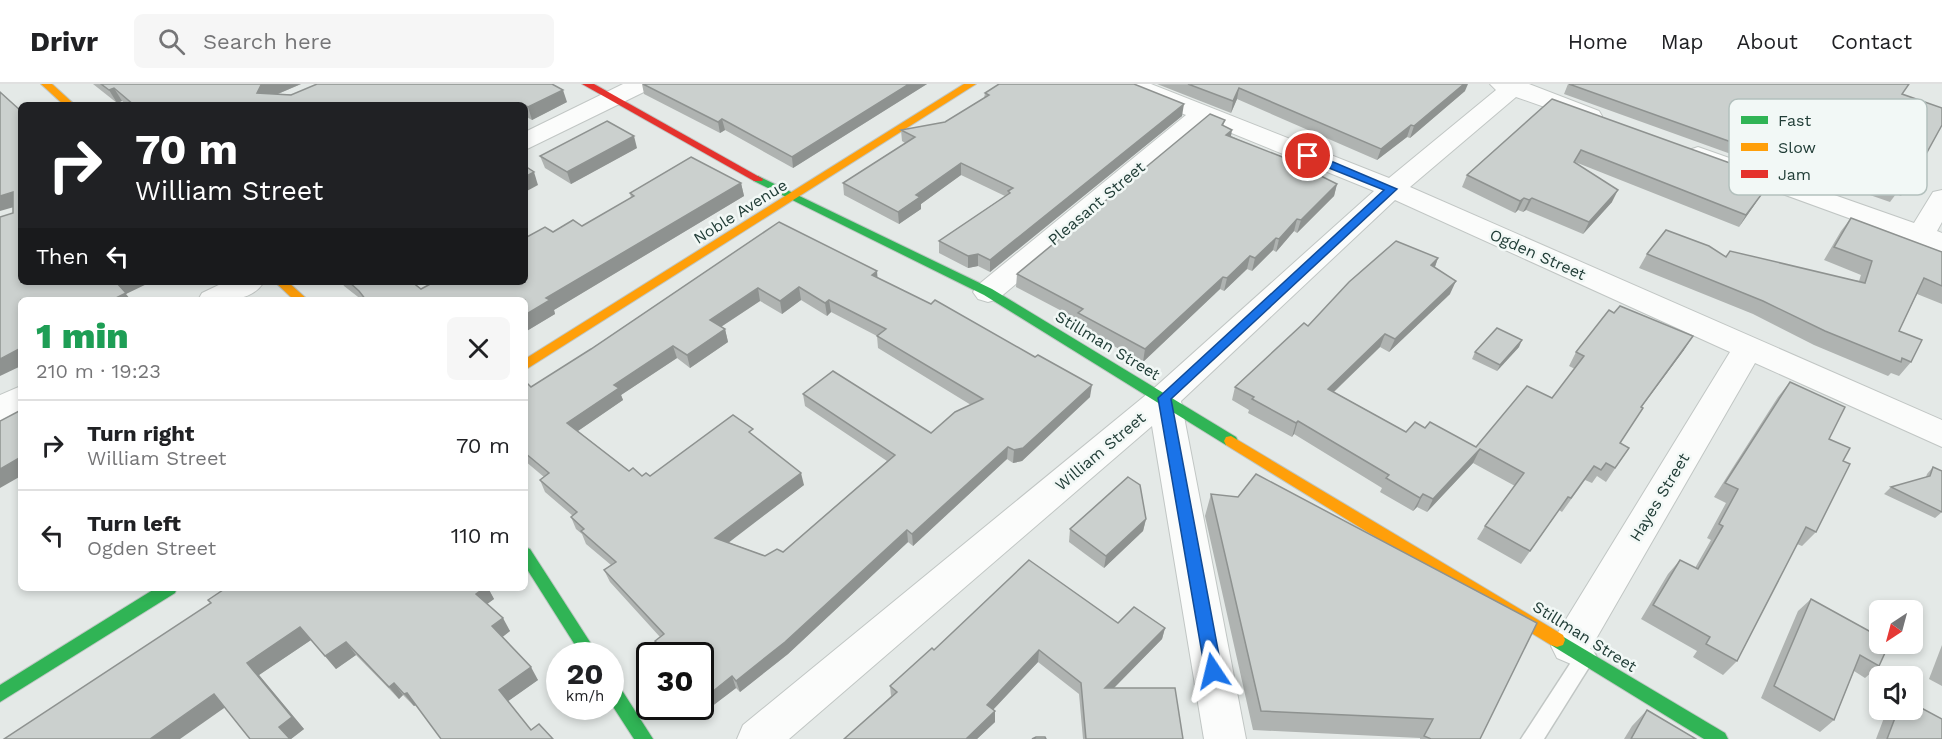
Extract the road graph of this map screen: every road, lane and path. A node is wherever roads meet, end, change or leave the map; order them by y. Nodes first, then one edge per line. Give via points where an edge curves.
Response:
1 (46, 84) edge
2 (587, 84) edge
3 (642, 84) edge
4 (971, 84) edge
5 (1130, 84) edge
6 (1510, 85) edge
7 (613, 98) junction
8 (67, 102) edge
9 (1203, 114) junction
10 (1612, 123) edge
11 (528, 140) edge
12 (1678, 147) edge
13 (1729, 165) edge
14 (1392, 189) junction
15 (1811, 195) edge
16 (791, 198) junction
17 (1942, 198) edge
18 (1932, 239) edge
19 (243, 285) edge
20 (284, 285) edge
21 (988, 292) junction
22 (219, 297) edge
23 (298, 297) edge
24 (1748, 348) junction
25 (528, 363) edge
26 (1164, 398) junction
27 (18, 400) edge
28 (0, 409) edge
29 (1942, 434) edge
30 (528, 558) edge
31 (164, 591) edge
32 (582, 642) edge
33 (1578, 651) junction
34 (0, 694) edge
35 (624, 708) edge
36 (644, 739) edge
37 (758, 739) edge
38 (1225, 739) edge
39 (1532, 739) edge
40 (1719, 739) edge

1 - 8 street
2 - 7 street, Stillman Street
3 - 7 street
4 - 16 street, Noble Avenue
5 - 9 street, Ogden Street
6 - 10 street
6 - 14 street, William Street
7 - 11 street
7 - 16 street, Stillman Street
9 - 14 street, Ogden Street
9 - 21 street, Pleasant Street
12 - 13 street
14 - 24 street, Ogden Street
14 - 26 street, William Street
15 - 18 street
16 - 21 street, Stillman Street
16 - 25 street, Noble Avenue
17 - 18 street
19 - 22 street
20 - 23 street
21 - 26 street, Stillman Street
24 - 29 street, Ogden Street
24 - 33 street, Hayes Street
26 - 33 street, Stillman Street
26 - 37 street, William Street
26 - 38 street
27 - 28 street
30 - 32 street
31 - 34 street
33 - 39 lane
33 - 40 street, Stillman Street
35 - 36 street

